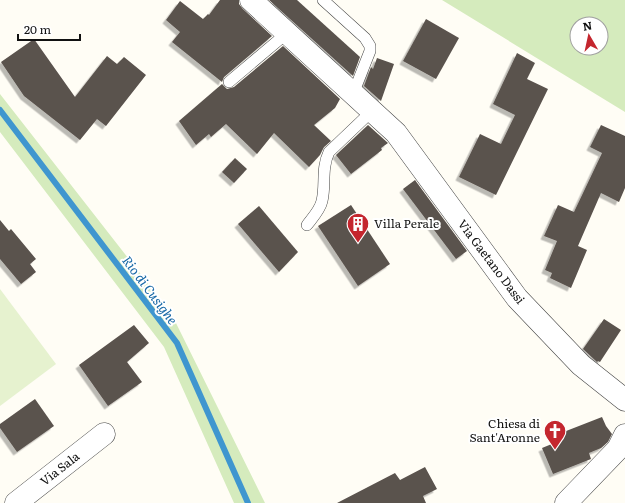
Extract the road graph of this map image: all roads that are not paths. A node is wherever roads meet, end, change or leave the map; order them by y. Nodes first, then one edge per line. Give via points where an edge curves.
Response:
1 (250, 0) edge
2 (323, 0) edge
3 (286, 33) junction
4 (229, 82) dead end
5 (353, 94) junction
6 (372, 111) junction
7 (307, 225) dead end
8 (625, 400) edge
9 (104, 434) dead end
10 (625, 435) edge
11 (16, 503) edge
12 (566, 503) edge

1 - 3 street, Via Gaetano Dassi
2 - 5 lane via 365,38 370,46
3 - 4 lane
3 - 5 street, Via Gaetano Dassi
5 - 6 street, Via Gaetano Dassi
6 - 7 lane via 329,152 325,161 322,201 319,210
6 - 8 street, Via Gaetano Dassi via 399,138 517,298 581,365
9 - 11 street, Via Sala
10 - 12 street via 618,448

